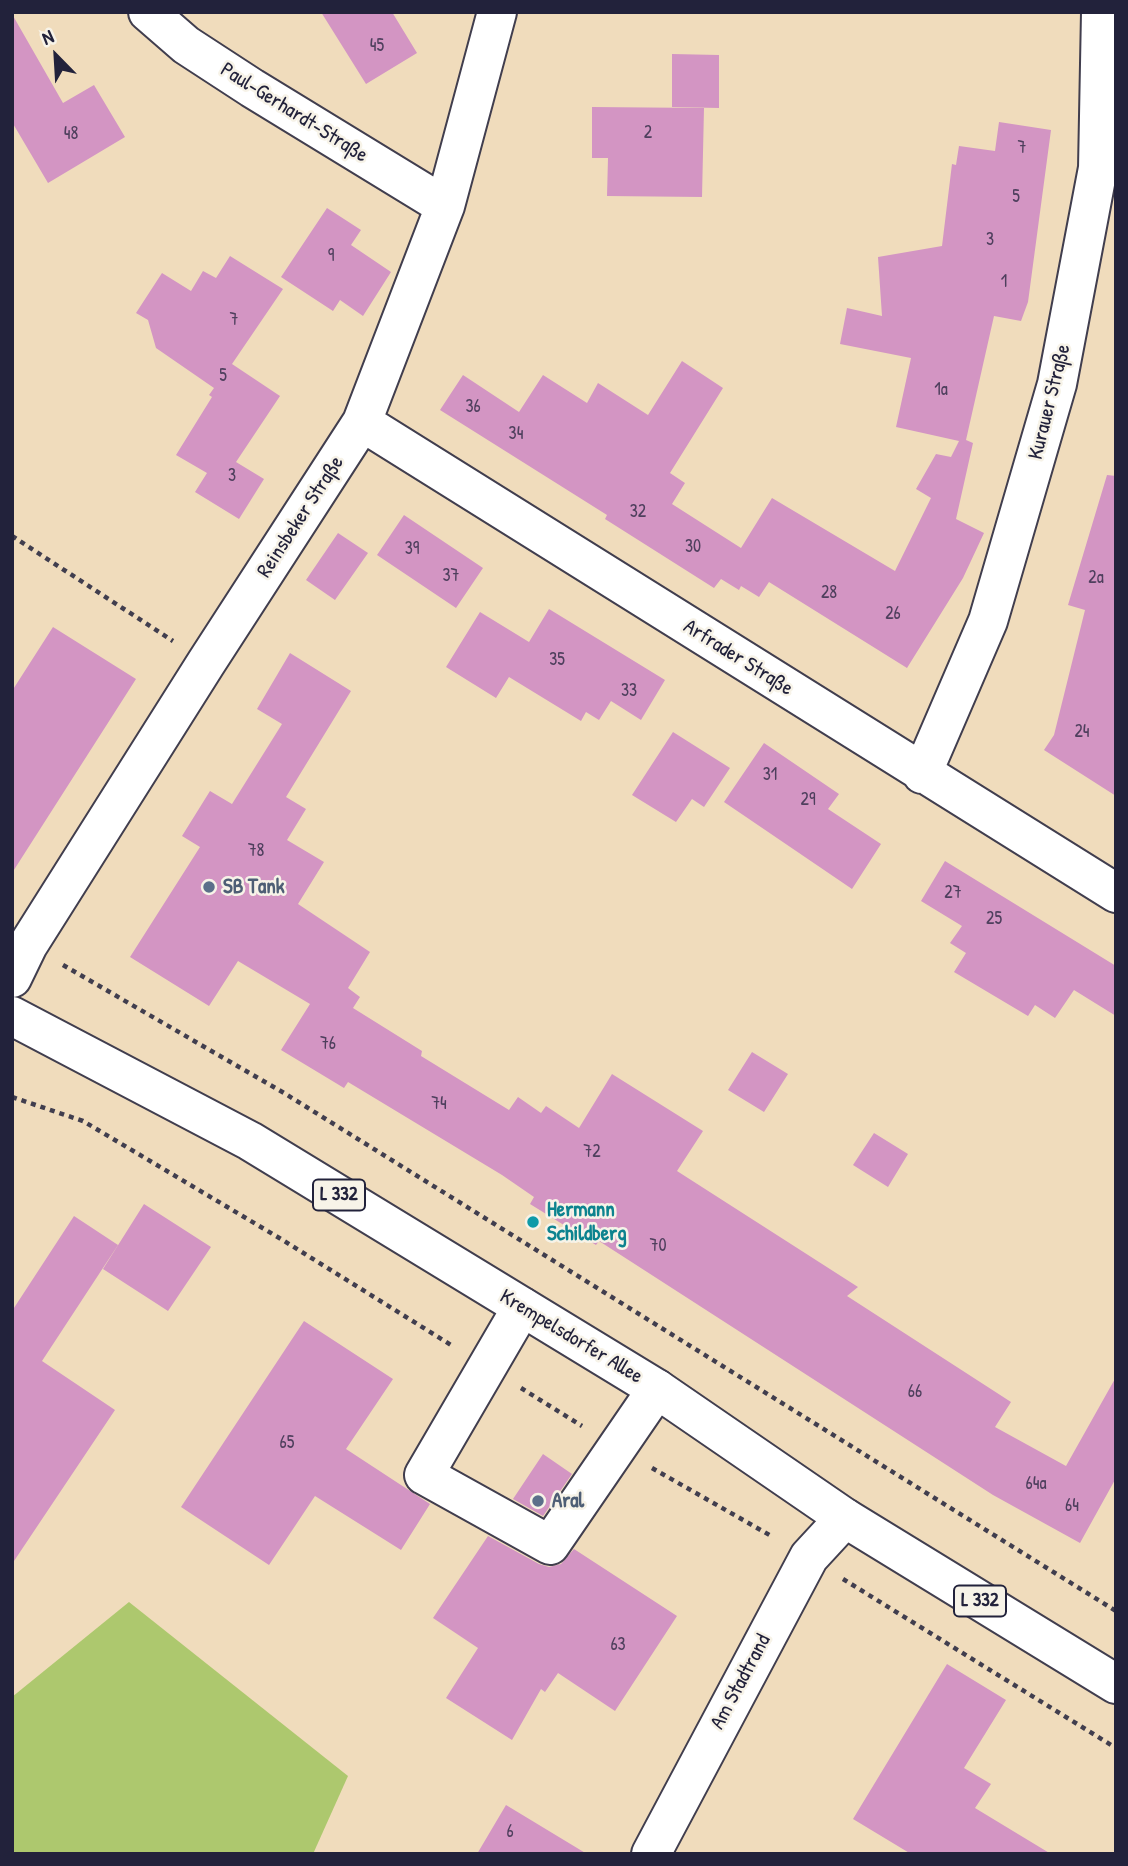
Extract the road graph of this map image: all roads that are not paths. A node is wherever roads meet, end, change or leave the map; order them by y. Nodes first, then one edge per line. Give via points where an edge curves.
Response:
1 (148, 12) edge
2 (497, 12) edge
3 (1101, 12) edge
4 (445, 206) junction
5 (362, 422) junction
6 (922, 774) junction
7 (1116, 893) edge
8 (20, 962) edge
9 (12, 1016) edge
10 (522, 1307) junction
11 (657, 1389) junction
12 (845, 1518) junction
13 (1116, 1684) edge
14 (651, 1854) edge

1 - 4 street, Paul-Gerhardt-Straße via 186,45 241,81
2 - 4 street, Reinsbeker Straße
3 - 6 street, Kurauer Straße via 1098,168 1058,384 988,621
4 - 5 street, Reinsbeker Straße
5 - 6 street, Arfrader Straße
5 - 8 street, Reinsbeker Straße
6 - 7 street, Arfrader Straße
9 - 10 street, Krempelsdorfer Allee / L 332 via 250,1141
10 - 11 street, Krempelsdorfer Allee / L 332
10 - 11 street via 424,1475 550,1545
11 - 12 street, Krempelsdorfer Allee / L 332
12 - 13 street, Krempelsdorfer Allee / L 332
12 - 14 street, Am Stadtrand via 809,1557

